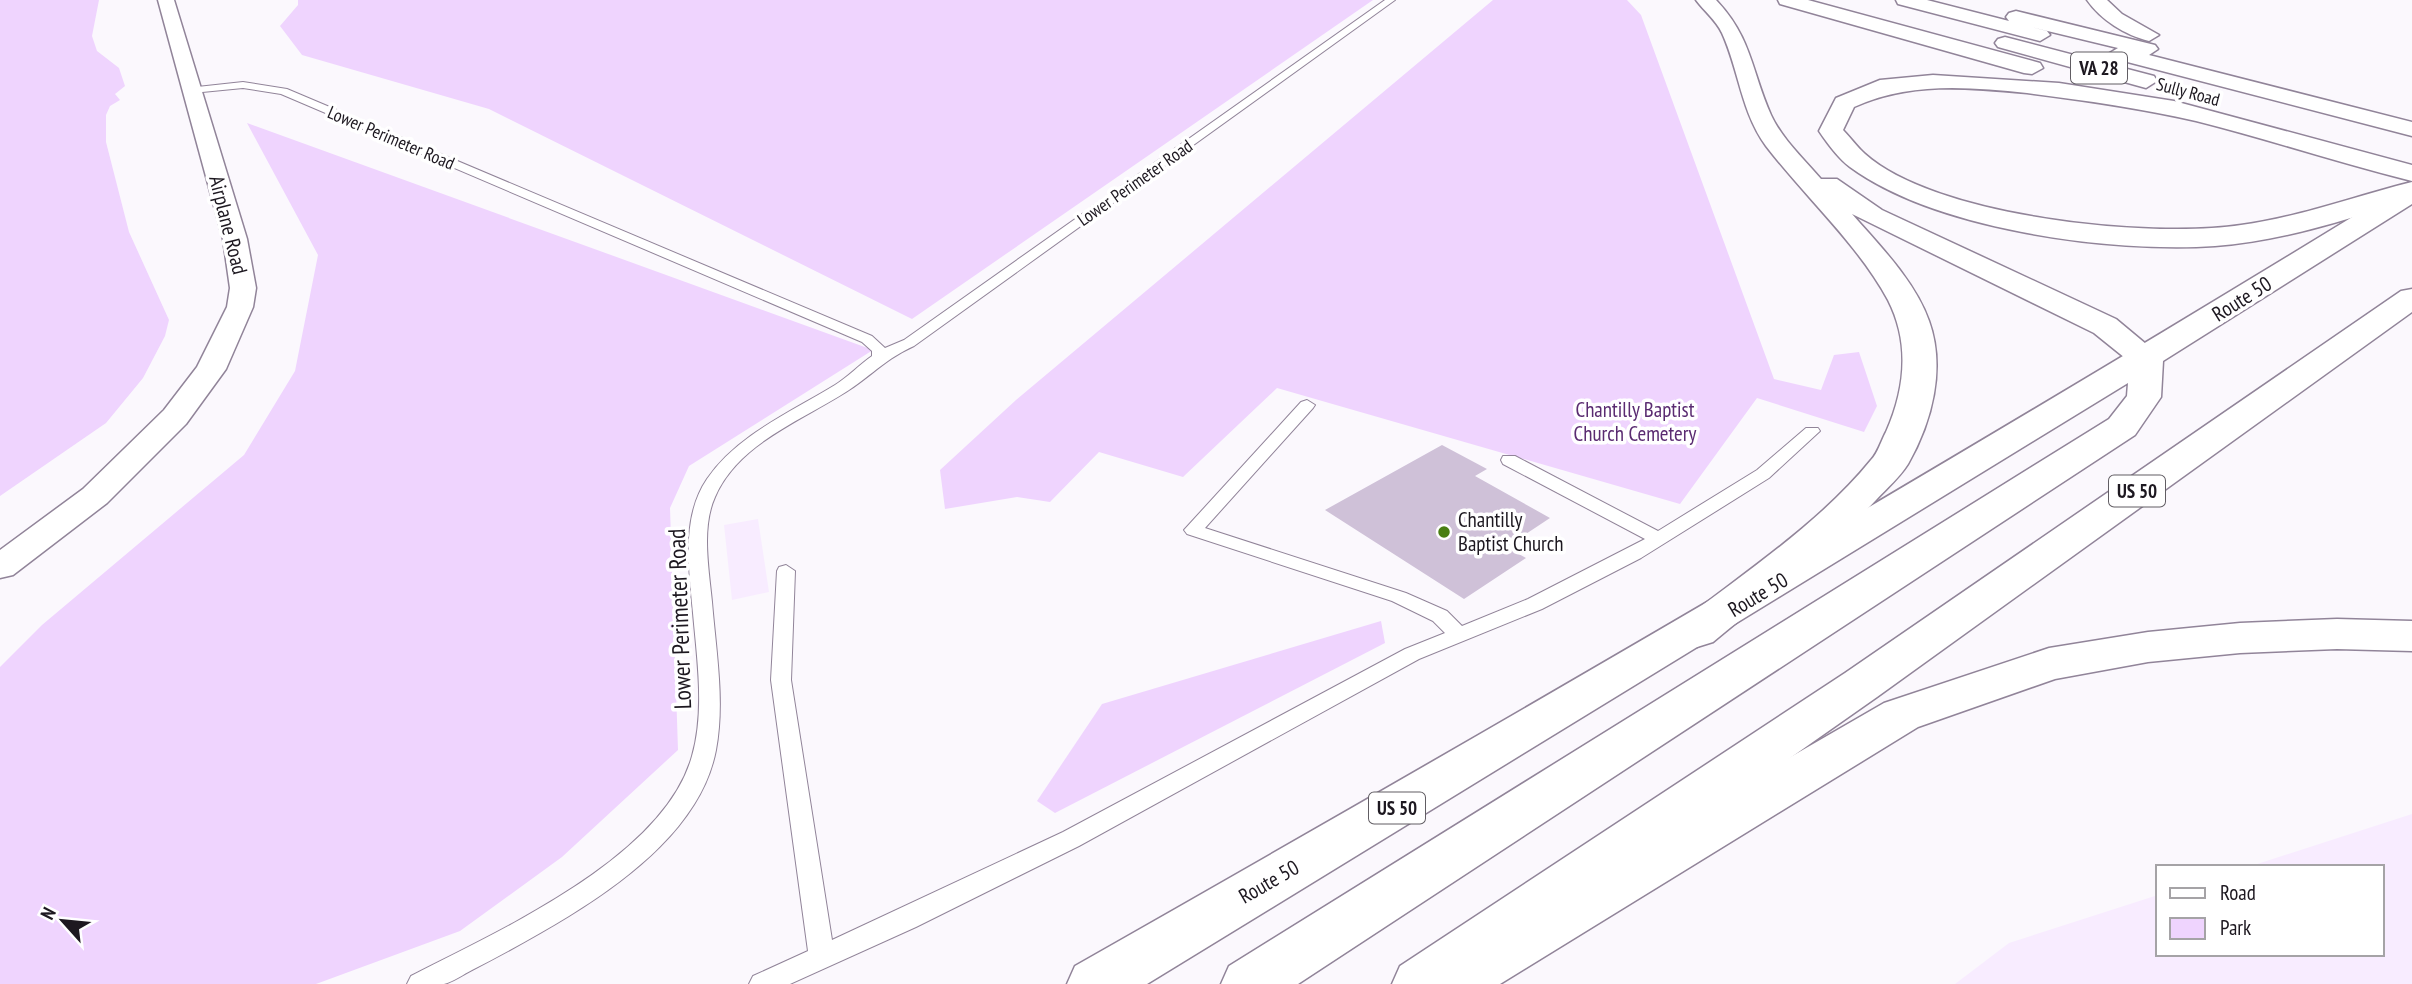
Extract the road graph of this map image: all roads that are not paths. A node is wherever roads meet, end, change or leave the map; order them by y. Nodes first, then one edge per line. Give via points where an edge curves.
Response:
1 (166, 0) edge
2 (1391, 0) edge
3 (1704, 0) edge
4 (1787, 0) edge
5 (1842, 0) edge
6 (1905, 0) edge
7 (1951, 0) edge
8 (2096, 0) edge
9 (192, 90) junction
10 (2347, 99) junction
11 (2200, 115) junction
12 (2406, 122) edge
13 (1775, 141) junction
14 (2412, 152) edge
15 (2412, 173) edge
16 (2412, 191) edge
17 (2412, 298) edge
18 (2147, 359) junction
19 (875, 361) junction
20 (1307, 405) dead end
21 (1812, 431) dead end
22 (1509, 460) dead end
23 (1657, 538) junction
24 (0, 567) edge
25 (786, 571) dead end
26 (1698, 632) junction
27 (1457, 633) junction
28 (2412, 636) edge
29 (822, 956) junction
30 (420, 984) edge
31 (762, 984) edge
32 (1096, 984) edge
33 (1250, 984) edge
34 (1421, 984) edge
35 (1450, 984) edge

1 - 9 street, Airplane Road
2 - 19 lane, Lower Perimeter Road via 909,342
3 - 13 highway via 1733,34 1760,116
4 - 11 highway
5 - 14 highway, Sully Road / VA 28
6 - 12 highway, Sully Road / VA 28
7 - 10 highway
8 - 10 highway via 2115,18 2178,46
9 - 19 lane, Lower Perimeter Road via 243,85 283,91 867,339 879,350 880,358
9 - 24 street, Airplane Road via 240,262 243,288 233,326 195,392 150,444 95,496
10 - 12 highway
11 - 15 highway
11 - 16 highway via 2046,87 1937,82 1857,94 1838,107 1831,131 1860,163 1923,194 1995,217 2095,235 2217,237 2302,222
13 - 18 highway via 1872,216 2105,326
13 - 26 highway via 1880,265 1902,298 1919,344 1915,406 1890,463 1834,521
16 - 18 highway, Route 50 / US 50
17 - 34 highway, US 50 via 1861,685
18 - 26 highway, Route 50 / US 50
18 - 33 highway via 2144,397 2122,427
19 - 30 lane, Lower Perimeter Road via 741,452 719,475 705,500 700,580 709,687 706,725 701,766 669,819 627,861 585,893
20 - 27 lane via 1193,530 1399,597 1440,616
21 - 23 lane via 1763,474
22 - 23 lane
23 - 27 lane via 1561,592
25 - 29 lane via 781,680
26 - 32 highway, Route 50 / US 50
27 - 29 lane via 1072,839
28 - 35 highway via 2323,634 2148,647 2049,664 1901,715
29 - 31 lane

